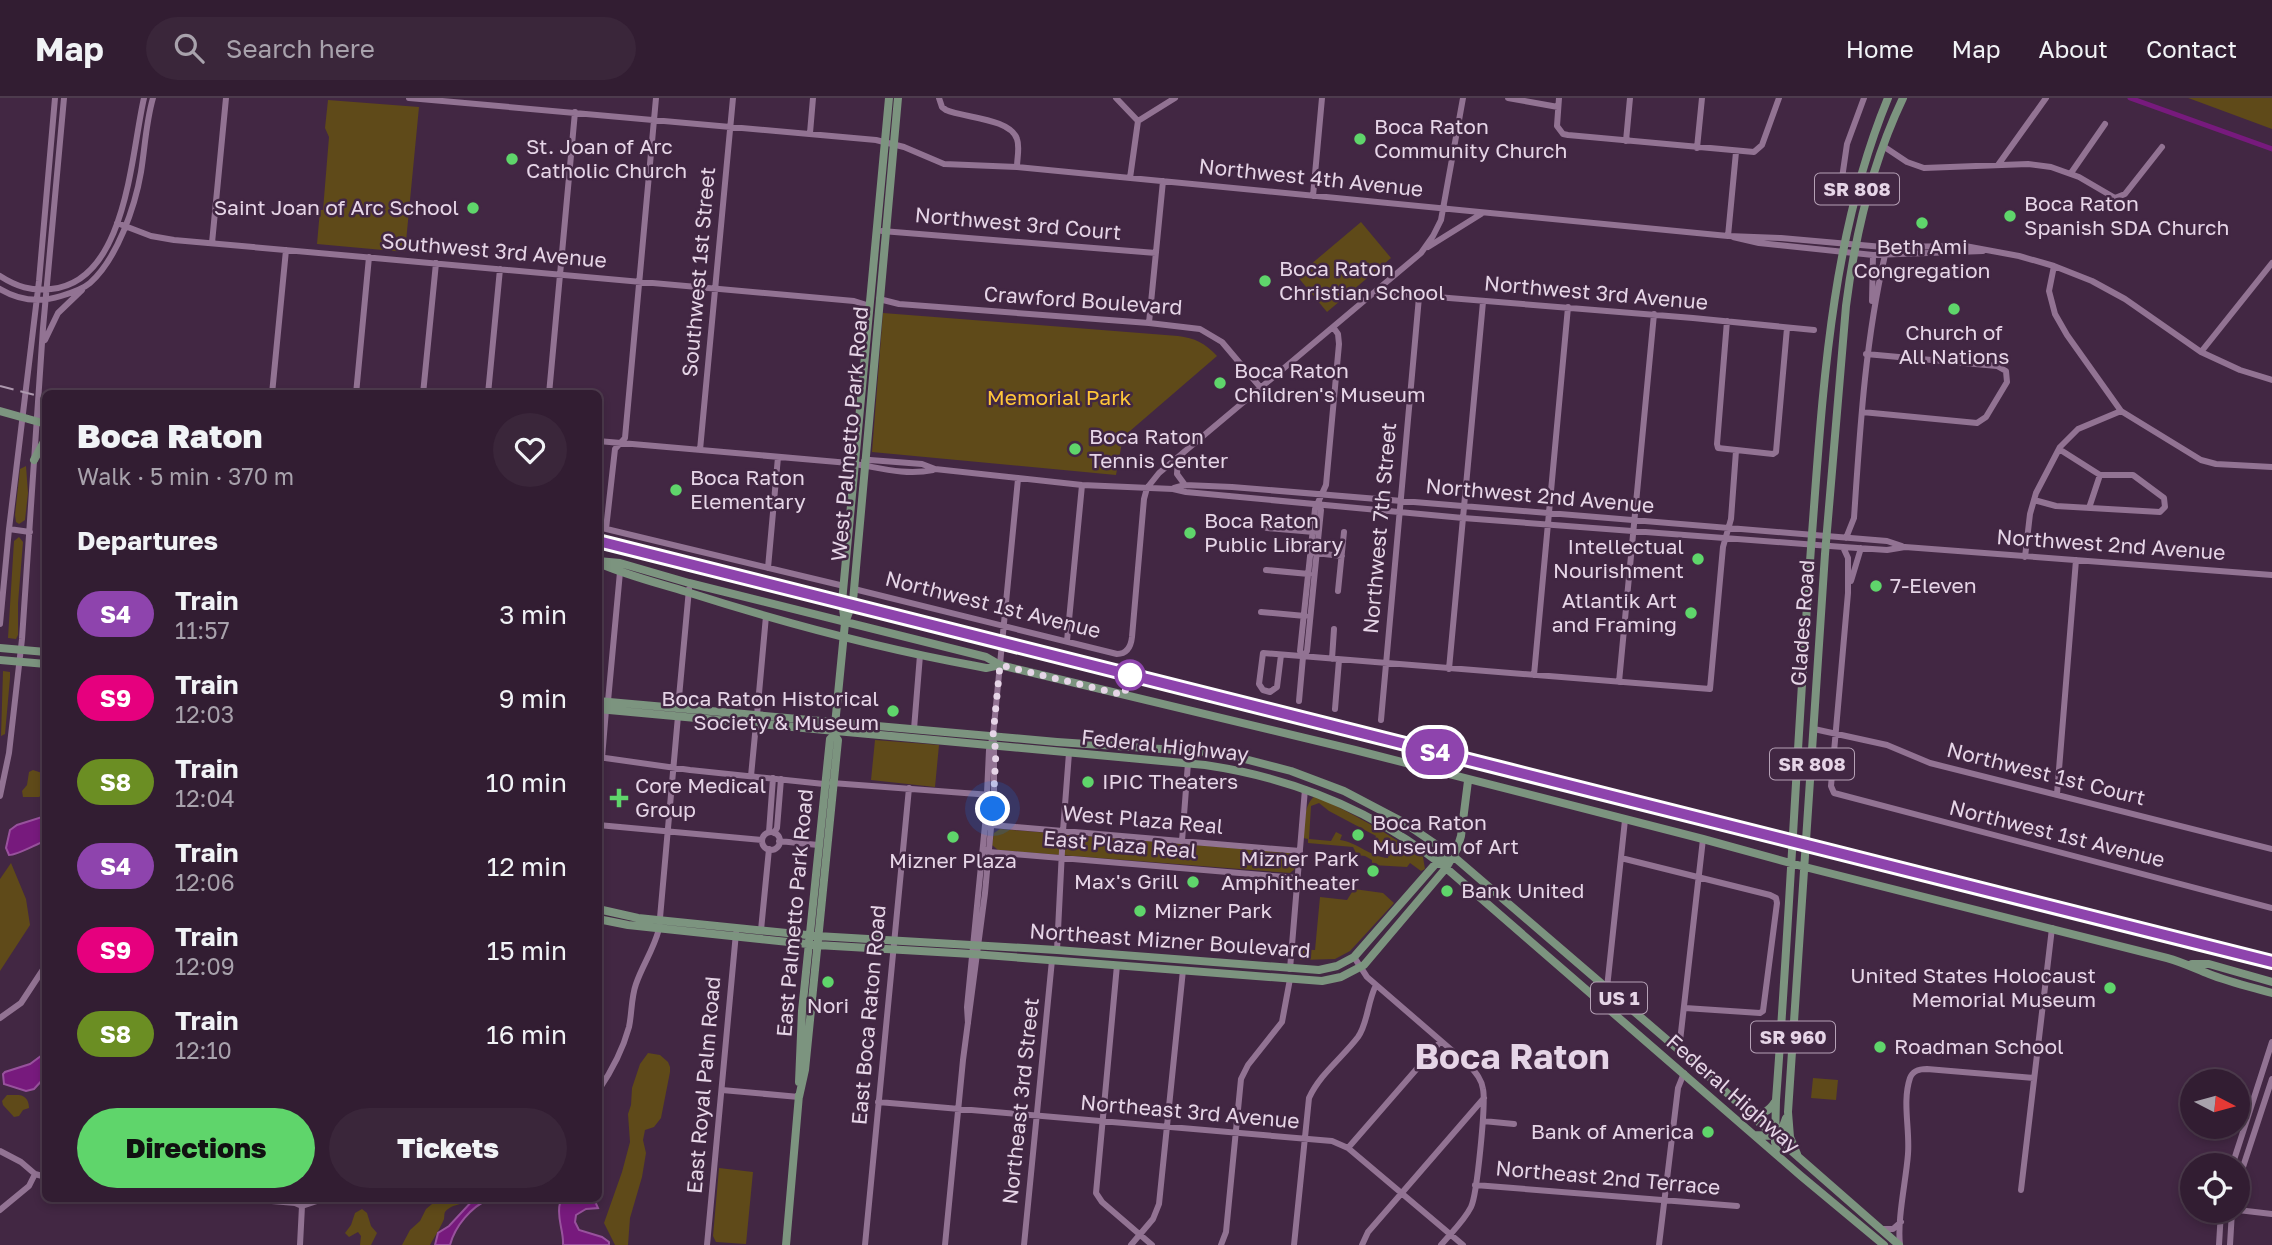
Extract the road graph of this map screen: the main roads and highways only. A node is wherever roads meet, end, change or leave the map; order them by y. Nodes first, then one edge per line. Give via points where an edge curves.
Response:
1 (889, 98) edge
2 (898, 98) edge
3 (1888, 98) edge
4 (1903, 98) edge
5 (890, 143) junction
6 (881, 231) junction
7 (872, 279) junction
8 (879, 299) junction
9 (870, 306) junction
10 (877, 322) junction
11 (0, 411) edge
12 (41, 423) edge
13 (42, 445) edge
14 (34, 460) road end
15 (861, 464) junction
16 (602, 562) edge
17 (602, 564) edge
18 (689, 588) junction
19 (845, 623) junction
20 (843, 636) junction
21 (0, 648) edge
22 (42, 652) edge
23 (0, 660) edge
24 (42, 664) edge
25 (1000, 665) junction
26 (603, 705) edge
27 (678, 712) junction
28 (757, 720) junction
29 (835, 730) junction
30 (1291, 771) junction
31 (1274, 779) junction
32 (1468, 780) junction
33 (828, 784) junction
34 (1327, 784) junction
35 (1305, 789) junction
36 (1453, 856) junction
37 (1438, 862) junction
38 (1792, 864) junction
39 (1805, 867) junction
40 (1446, 868) junction
41 (602, 910) edge
42 (1392, 916) junction
43 (602, 919) edge
44 (1400, 923) junction
45 (659, 925) junction
46 (736, 932) junction
47 (813, 940) junction
48 (975, 950) junction
49 (1142, 957) junction
50 (1201, 961) junction
51 (1798, 962) joint
52 (2189, 964) junction
53 (1118, 965) junction
54 (1165, 969) junction
55 (2272, 982) edge
56 (1578, 983) junction
57 (1607, 988) junction
58 (2272, 993) edge
59 (1606, 1007) junction
60 (1632, 1009) junction
61 (1776, 1100) junction
62 (1748, 1112) junction
63 (1788, 1112) junction
64 (1755, 1135) junction
65 (1774, 1136) junction
66 (1776, 1154) junction
67 (1795, 1154) junction
68 (1889, 1236) junction
69 (1874, 1237) junction
70 (786, 1245) edge
71 (1884, 1245) edge
72 (1900, 1245) edge

1 - 5 main road, West Palmetto Park Road
2 - 5 main road, West Palmetto Park Road
3 - 38 main road, Glades Road / SR 808 via 1864,164 1833,304 1812,540
4 - 39 main road, Glades Road / SR 808 via 1867,197 1846,306
5 - 6 main road, West Palmetto Park Road
6 - 7 main road, West Palmetto Park Road
6 - 8 main road, West Palmetto Park Road
7 - 8 main road
7 - 9 main road, West Palmetto Park Road
8 - 10 main road, West Palmetto Park Road
9 - 10 main road
9 - 15 main road, West Palmetto Park Road
10 - 15 main road, West Palmetto Park Road
11 - 12 main road
13 - 14 main road
15 - 19 main road, West Palmetto Park Road via 842,602
15 - 19 main road, West Palmetto Park Road via 852,605
16 - 18 main road via 620,564
17 - 18 main road
18 - 19 main road
18 - 20 main road via 766,616
19 - 20 main road, East Palmetto Park Road
19 - 25 main road via 986,657
20 - 25 main road via 986,668
20 - 29 main road, East Palmetto Park Road
21 - 22 main road
23 - 24 main road
25 - 32 main road
26 - 27 main road, Federal Highway / US 1
26 - 27 main road, Federal Highway / US 1 via 662,715
27 - 28 main road, Federal Highway / US 1
27 - 28 main road, Federal Highway / US 1 via 694,709
28 - 29 main road, Federal Highway / US 1
29 - 30 main road, Federal Highway / US 1 via 914,729 1198,751
29 - 31 main road, Federal Highway / US 1 via 1188,763
29 - 33 main road, East Palmetto Park Road via 830,739
30 - 31 main road
30 - 34 main road, Federal Highway / US 1
31 - 35 main road, Federal Highway / US 1
32 - 36 main road via 1461,836
32 - 38 main road
33 - 47 main road, East Palmetto Park Road
33 - 47 main road, East Palmetto Park Road via 818,845
34 - 35 main road
34 - 36 main road, Federal Highway / US 1 via 1389,813
35 - 37 main road, Federal Highway / US 1 via 1384,825
36 - 37 main road, Northeast Mizner Boulevard
36 - 40 main road, Northeast Mizner Boulevard
36 - 57 main road, Federal Highway / US 1
37 - 40 main road, Federal Highway / US 1
37 - 42 main road, Northeast Mizner Boulevard
38 - 39 main road
38 - 61 main road, Glades Road / SR 808
39 - 51 main road, Glades Road / SR 808
39 - 52 main road
40 - 44 main road, Northeast Mizner Boulevard
40 - 56 main road, Federal Highway / US 1
41 - 45 main road
42 - 44 main road
42 - 50 main road, Northeast Mizner Boulevard via 1354,957 1329,969
43 - 45 main road
44 - 54 main road, Northeast Mizner Boulevard via 1361,967 1322,981
45 - 46 main road
46 - 47 main road
46 - 47 main road via 761,930
47 - 48 main road, Northeast Mizner Boulevard
47 - 70 main road, East Palmetto Park Road
48 - 49 main road, Northeast Mizner Boulevard
48 - 53 main road, Northeast Mizner Boulevard
49 - 50 main road, Northeast Mizner Boulevard
49 - 53 main road
50 - 54 main road
51 - 63 main road, Glades Road / SR 960
52 - 55 main road via 2209,964
52 - 58 main road
53 - 54 main road, Northeast Mizner Boulevard
56 - 57 main road
56 - 59 main road, Federal Highway / US 1
57 - 60 main road, Federal Highway / US 1
59 - 60 main road via 1616,1004
59 - 64 main road, Federal Highway / US 1
60 - 62 main road, Federal Highway / US 1
61 - 62 main road via 1765,1113
61 - 65 main road, Glades Road / SR 808
62 - 65 main road, US 1
63 - 65 main road
63 - 67 main road, Glades Road / SR 960
64 - 65 main road
64 - 66 main road, Federal Highway / US 1
65 - 66 main road, Glades Road / SR 808
65 - 67 main road, US 1
66 - 67 main road
66 - 69 main road, Federal Highway / US 1
67 - 68 main road, US 1
68 - 69 main road
68 - 72 main road, US 1
69 - 71 main road, US 1

